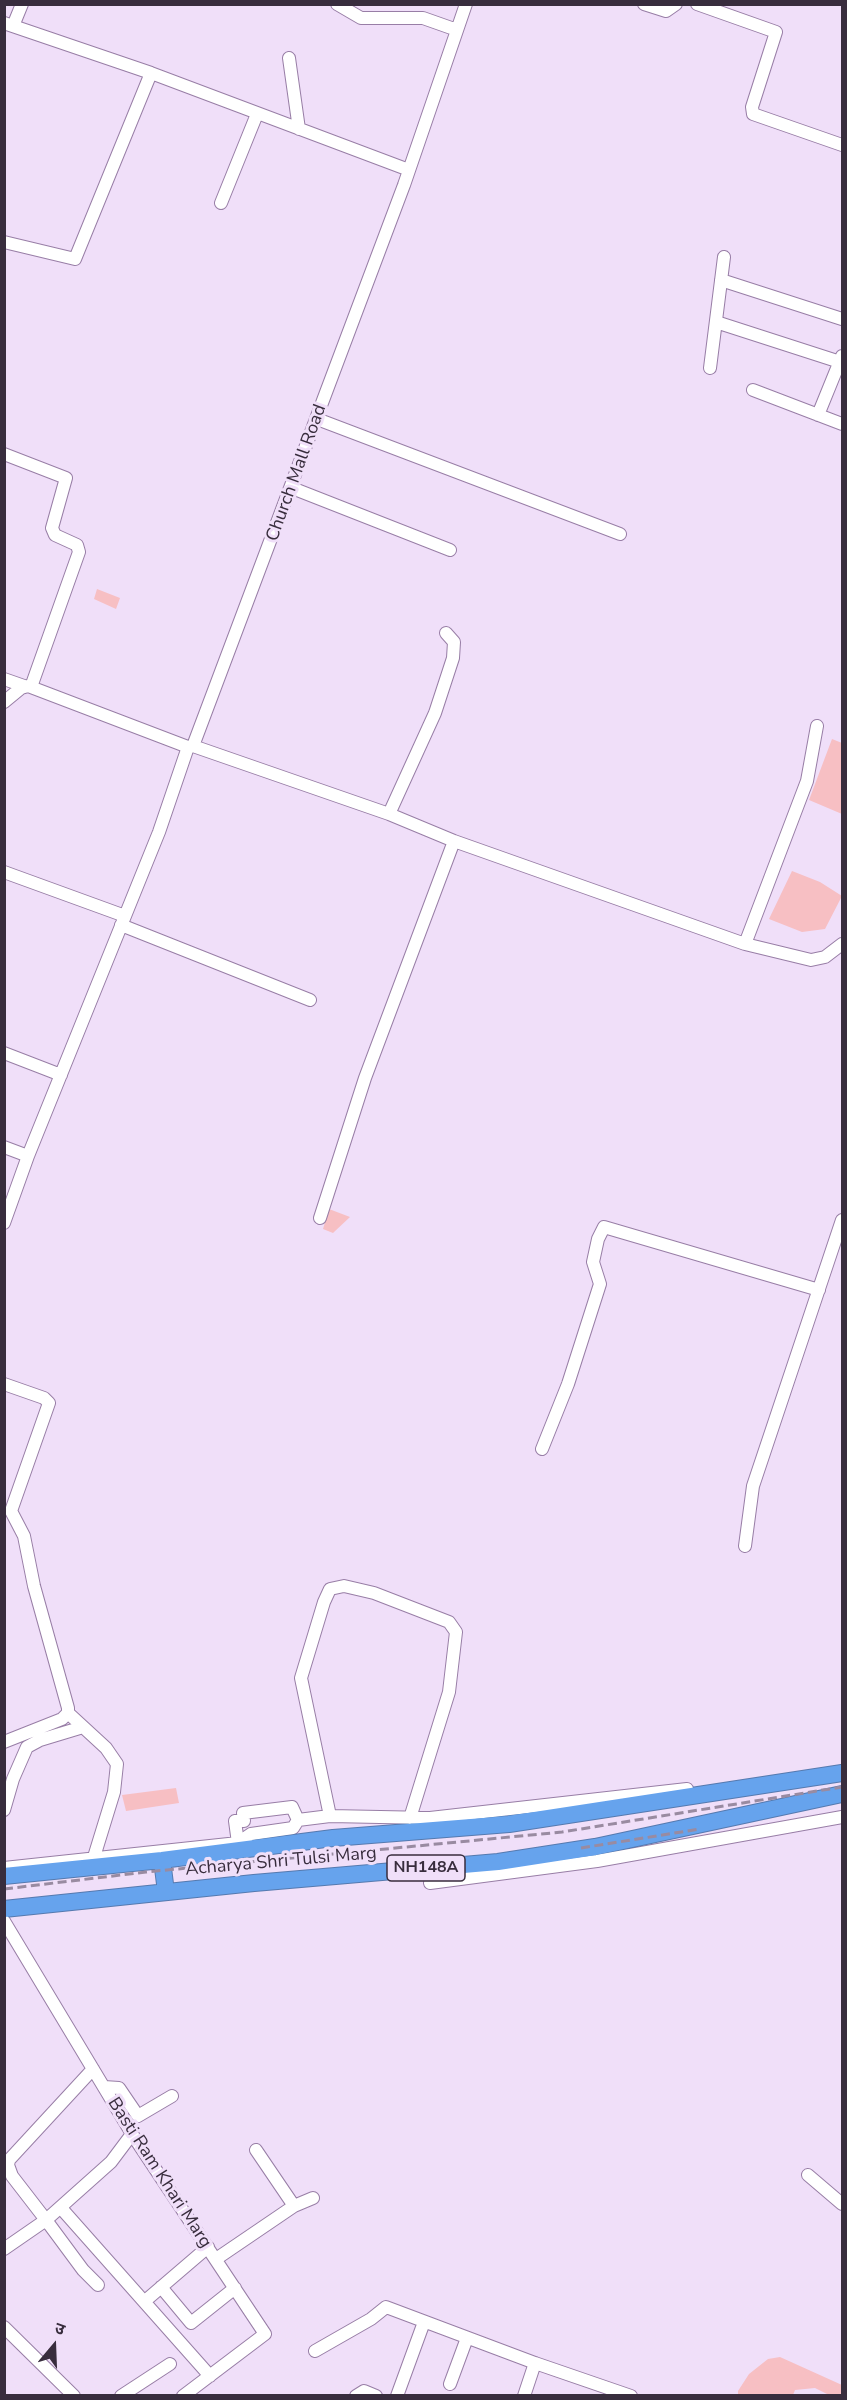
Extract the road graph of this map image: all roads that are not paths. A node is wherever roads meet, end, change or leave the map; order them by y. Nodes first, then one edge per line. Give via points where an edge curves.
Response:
1 (22, 4) edge
2 (338, 4) edge
3 (466, 4) edge
4 (645, 4) edge
5 (676, 4) edge
6 (697, 4) edge
7 (9, 24) edge
8 (457, 30) junction
9 (289, 58) dead end
10 (151, 73) junction
11 (257, 114) junction
12 (299, 129) junction
13 (843, 145) edge
14 (409, 170) junction
15 (221, 203) dead end
16 (4, 242) edge
17 (724, 256) dead end
18 (721, 280) junction
19 (843, 320) edge
20 (716, 322) junction
21 (841, 359) edge
22 (710, 368) dead end
23 (753, 390) dead end
24 (818, 415) junction
25 (317, 419) junction
26 (843, 424) edge
27 (4, 454) edge
28 (292, 488) junction
29 (620, 534) dead end
30 (450, 550) dead end
31 (446, 633) dead end
32 (4, 679) edge
33 (28, 687) junction
34 (4, 702) edge
35 (817, 726) dead end
36 (191, 746) junction
37 (389, 814) junction
38 (454, 841) junction
39 (4, 872) edge
40 (123, 920) junction
41 (745, 944) junction
42 (843, 944) edge
43 (310, 1000) dead end
44 (4, 1053) edge
45 (61, 1075) junction
46 (4, 1147) edge
47 (28, 1156) junction
48 (320, 1218) dead end
49 (843, 1220) edge
50 (4, 1223) edge
51 (819, 1290) junction
52 (4, 1384) edge
53 (542, 1449) dead end
54 (745, 1546) dead end
55 (68, 1713) junction
56 (83, 1727) junction
57 (4, 1742) edge
58 (843, 1766) edge
59 (843, 1773) edge
60 (843, 1794) edge
61 (4, 1810) edge
62 (330, 1816) junction
63 (843, 1817) edge
64 (410, 1818) junction
65 (298, 1820) junction
66 (238, 1843) junction
67 (94, 1857) junction
68 (162, 1860) junction
69 (4, 1868) edge
70 (4, 1876) edge
71 (430, 1883) dead end
72 (166, 1892) junction
73 (4, 1910) edge
74 (4, 1921) edge
75 (93, 2069) junction
76 (104, 2087) junction
77 (172, 2096) dead end
78 (132, 2134) junction
79 (256, 2150) dead end
80 (9, 2151) edge
81 (808, 2175) dead end
82 (313, 2198) dead end
83 (843, 2204) edge
84 (294, 2206) junction
85 (61, 2208) junction
86 (46, 2220) junction
87 (208, 2247) junction
88 (4, 2249) edge
89 (216, 2259) junction
90 (98, 2285) dead end
91 (161, 2287) junction
92 (235, 2288) junction
93 (145, 2301) junction
94 (424, 2322) junction
95 (4, 2327) edge
96 (467, 2338) junction
97 (315, 2351) dead end
98 (535, 2363) junction
99 (170, 2364) dead end
100 (210, 2376) junction
101 (450, 2384) dead end
102 (68, 2394) edge
103 (121, 2396) edge
104 (183, 2396) edge
105 (356, 2396) edge
106 (376, 2396) edge
107 (396, 2396) edge
108 (524, 2396) edge
109 (631, 2396) edge

1 - 7 street
2 - 8 street via 361,18 423,18
3 - 8 street, Church Mall Road
4 - 5 street via 666,11
6 - 13 street via 776,32 753,114
7 - 10 street
8 - 14 street, Church Mall Road
9 - 12 street
10 - 11 street
10 - 16 street via 75,259
11 - 12 street
11 - 15 street
12 - 14 street
14 - 25 street, Church Mall Road
17 - 18 street
18 - 19 street
18 - 20 street
20 - 21 street
20 - 22 street
21 - 24 street
23 - 24 street
24 - 26 street
25 - 28 street, Church Mall Road
25 - 29 street
27 - 33 street via 66,478 52,528 55,535 77,545 79,552
28 - 30 street
28 - 36 street, Church Mall Road
31 - 37 street via 454,642 453,658 435,713
32 - 33 street
33 - 34 street
33 - 36 street
35 - 41 street via 807,781
36 - 37 street
36 - 40 street, Church Mall Road
37 - 38 street
38 - 41 street
38 - 48 street via 365,1078
39 - 40 street
40 - 43 street
40 - 45 street, Church Mall Road
41 - 42 street via 811,960 825,957
44 - 45 street
45 - 47 street, Church Mall Road
46 - 47 street
47 - 50 street, Church Mall Road
49 - 51 street
51 - 53 street via 604,1227 593,1262 600,1284
51 - 54 street via 753,1486
52 - 55 street via 49,1403 11,1511 24,1536
55 - 56 street
55 - 57 street
56 - 61 street via 27,1747
56 - 67 street via 112,1755 117,1770
58 - 64 street via 513,1810
59 - 68 highway, Acharya Shri Tulsi Marg / NH148A via 508,1824 333,1838
60 - 72 highway, Acharya Shri Tulsi Marg / NH148A via 595,1847 505,1861
62 - 64 street
62 - 64 street via 301,1678 330,1589 344,1586 374,1593 448,1622 456,1632 449,1692
62 - 65 street
63 - 71 street via 597,1861
65 - 66 street via 293,1828 251,1834
65 - 66 street via 292,1807 243,1812 244,1821 235,1821
66 - 67 street
67 - 69 street
68 - 70 highway, Acharya Shri Tulsi Marg / NH148A
68 - 72 highway
72 - 73 highway, Acharya Shri Tulsi Marg / NH148A
74 - 75 street, Basti Ram Khari Marg
75 - 76 street, Basti Ram Khari Marg
75 - 80 street
76 - 77 street via 119,2088 138,2116
76 - 78 street, Basti Ram Khari Marg
78 - 85 street via 111,2162
78 - 87 street, Basti Ram Khari Marg
79 - 84 street
80 - 86 street via 9,2171
81 - 83 street
82 - 84 street
84 - 89 street
85 - 86 street
85 - 93 street
86 - 88 street
86 - 90 street
87 - 89 street, Basti Ram Khari Marg
87 - 91 street
89 - 92 street, Basti Ram Khari Marg
91 - 92 street via 191,2323
91 - 93 street
92 - 100 street, Basti Ram Khari Marg via 266,2334
93 - 100 street
94 - 96 street
94 - 97 street via 386,2307
94 - 107 street
95 - 102 street
96 - 98 street
96 - 101 street
98 - 108 street
98 - 109 street
99 - 103 street
100 - 104 street, Basti Ram Khari Marg
105 - 106 street via 364,2391

